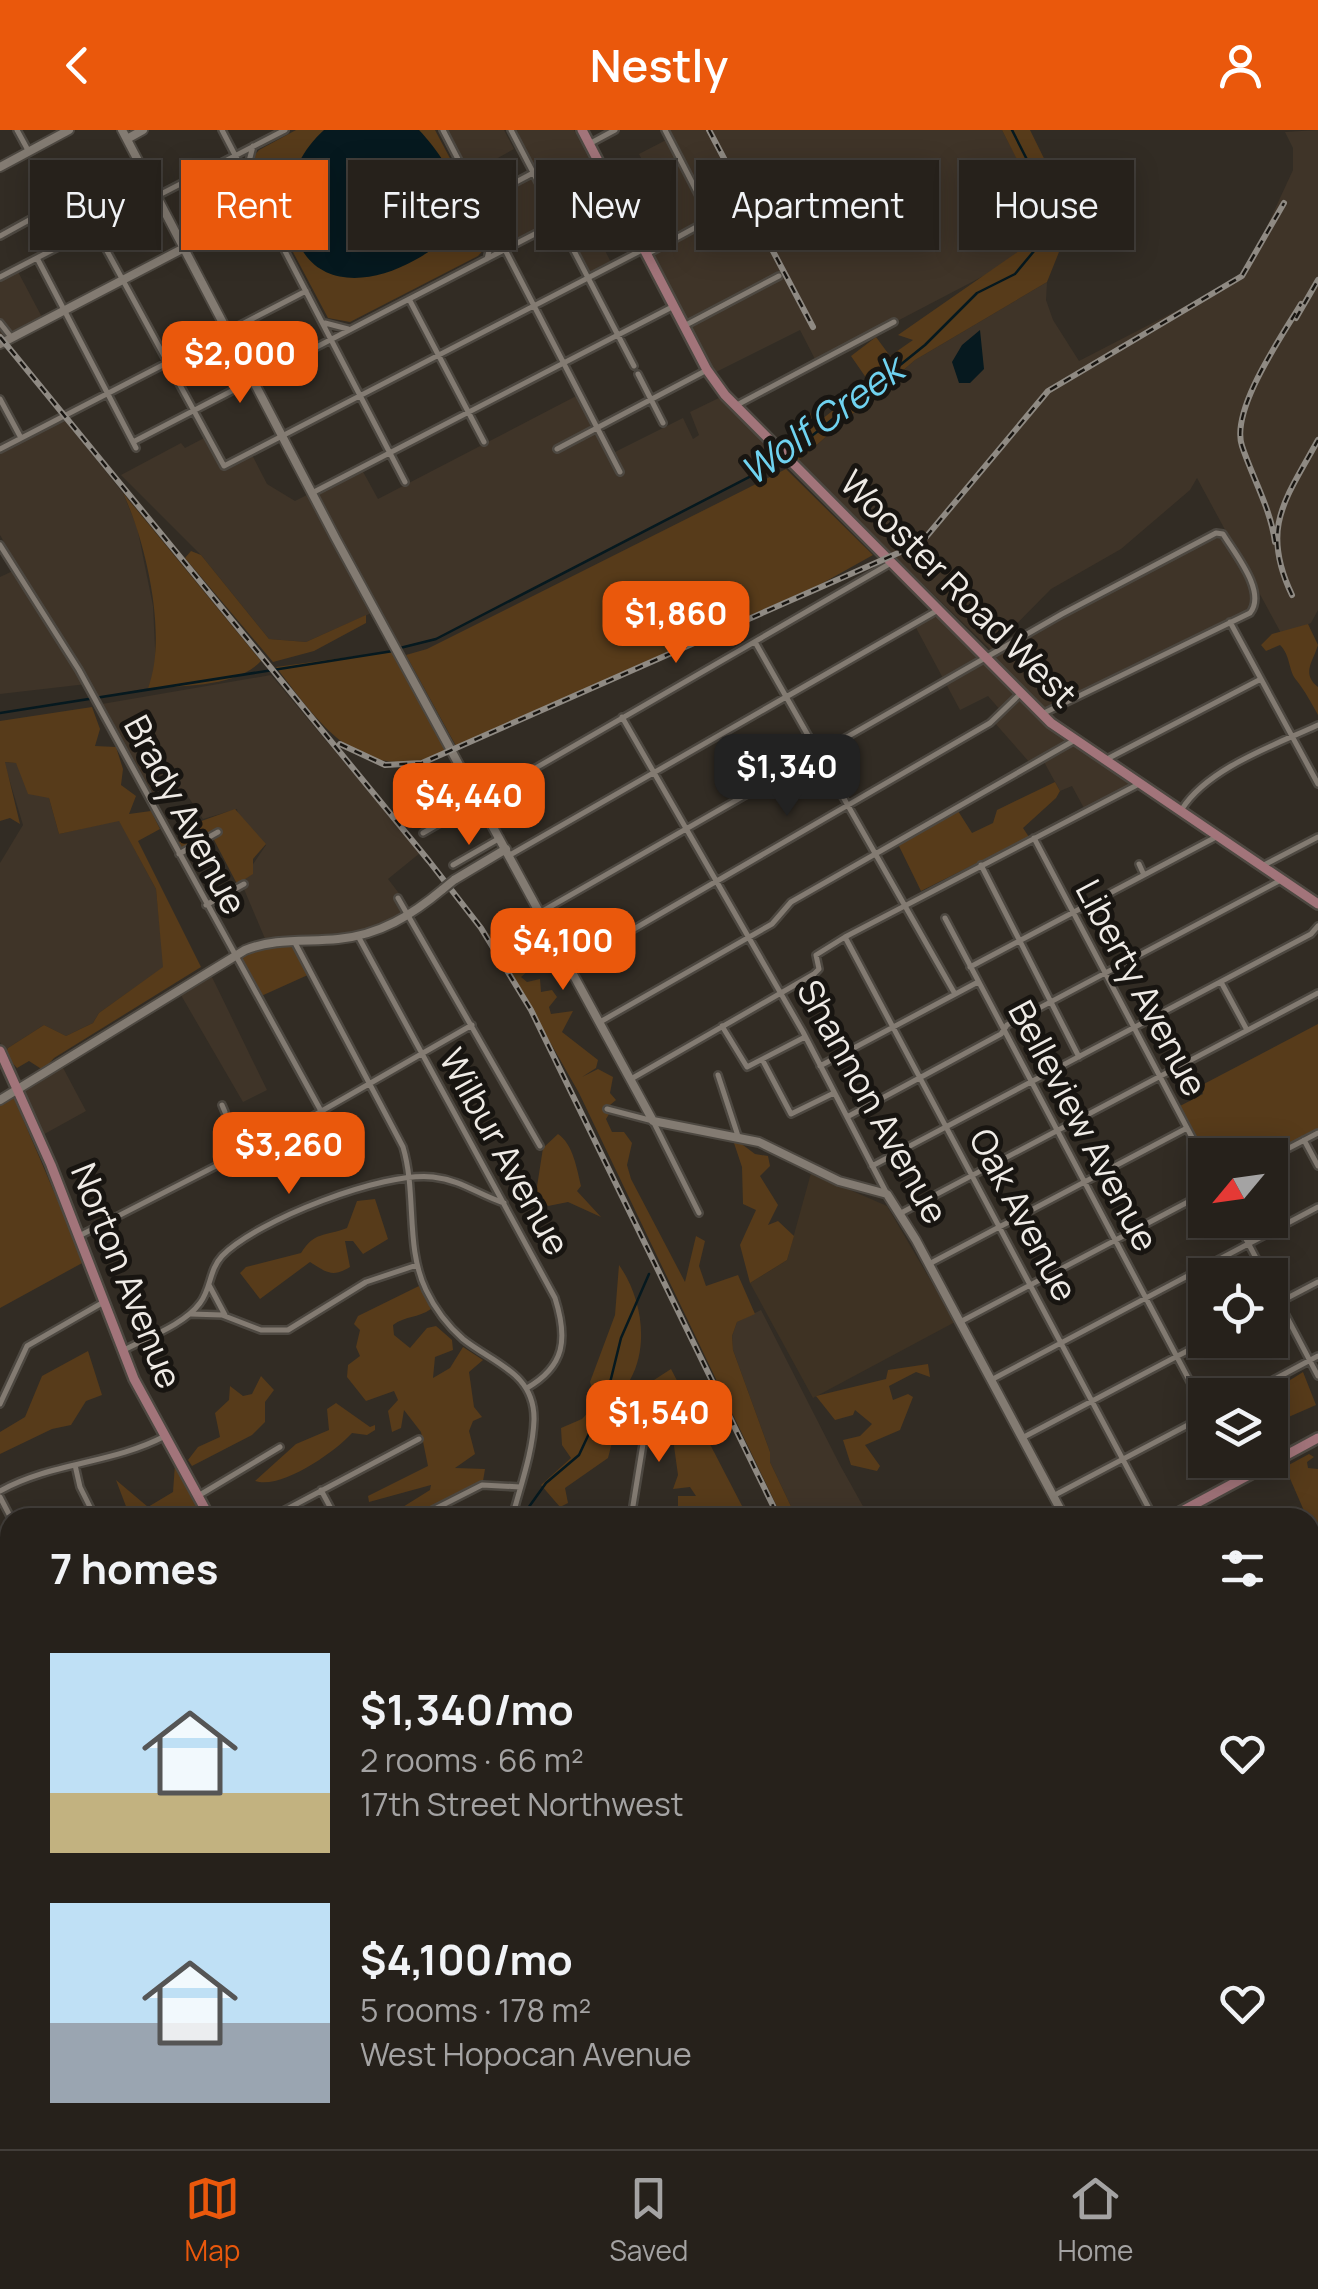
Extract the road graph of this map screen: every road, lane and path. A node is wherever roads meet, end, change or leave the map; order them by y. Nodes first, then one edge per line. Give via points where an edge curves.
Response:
1 (18, 130) edge
2 (70, 130) edge
3 (143, 130) edge
4 (222, 130) edge
5 (285, 130) edge
6 (443, 130) edge
7 (512, 130) edge
8 (582, 130) edge
9 (616, 130) edge
10 (666, 130) edge
11 (124, 134) edge
12 (589, 144) junction
13 (253, 146) junction
14 (29, 152) junction
15 (235, 155) junction
16 (138, 160) edge
17 (238, 160) edge
18 (250, 160) edge
19 (459, 160) edge
20 (598, 160) edge
21 (0, 168) edge
22 (534, 172) junction
23 (536, 176) edge
24 (516, 182) edge
25 (161, 193) edge
26 (161, 203) edge
27 (30, 219) edge
28 (0, 236) edge
29 (181, 242) edge
30 (53, 250) edge
31 (108, 250) edge
32 (181, 250) edge
33 (185, 250) edge
34 (285, 250) edge
35 (488, 250) edge
36 (503, 250) edge
37 (506, 250) edge
38 (573, 250) edge
39 (646, 251) junction
40 (37, 258) junction
41 (486, 259) junction
42 (779, 276) dead end
43 (0, 277) edge
44 (588, 278) junction
45 (124, 279) junction
46 (306, 290) junction
47 (409, 298) junction
48 (534, 306) junction
49 (674, 306) junction
50 (65, 310) junction
51 (323, 322) junction
52 (894, 322) dead end
53 (0, 323) edge
54 (684, 326) junction
55 (351, 329) junction
56 (228, 331) junction
57 (617, 334) junction
58 (12, 338) junction
59 (332, 339) junction
60 (0, 344) edge
61 (439, 356) junction
62 (168, 362) junction
63 (564, 362) junction
64 (634, 366) dead end
65 (707, 370) junction
66 (638, 374) dead end
67 (253, 380) junction
68 (107, 393) junction
69 (361, 396) junction
70 (0, 399) edge
71 (651, 399) junction
72 (735, 406) junction
73 (193, 411) junction
74 (468, 412) junction
75 (663, 423) dead end
76 (598, 427) junction
77 (282, 437) junction
78 (21, 438) junction
79 (484, 442) dead end
80 (0, 449) edge
81 (556, 449) dead end
82 (390, 452) junction
83 (620, 472) dead end
84 (406, 482) dead end
85 (312, 493) junction
86 (0, 545) edge
87 (890, 562) junction
88 (938, 610) junction
89 (1230, 622) junction
90 (754, 642) junction
91 (986, 658) junction
92 (1261, 679) junction
93 (1021, 694) junction
94 (786, 697) junction
95 (1042, 715) junction
96 (622, 717) junction
97 (1318, 726) edge
98 (1292, 738) junction
99 (1075, 740) junction
100 (818, 754) junction
101 (1105, 760) junction
102 (654, 772) junction
103 (1140, 783) junction
104 (1318, 784) edge
105 (478, 799) junction
106 (848, 804) junction
107 (1181, 812) junction
108 (686, 829) junction
109 (218, 832) dead end
110 (423, 832) dead end
111 (1218, 836) junction
112 (1318, 836) edge
113 (500, 838) junction
114 (1034, 838) junction
115 (508, 852) junction
116 (179, 854) junction
117 (876, 854) junction
118 (453, 864) dead end
119 (1139, 864) dead end
120 (981, 866) junction
121 (1262, 866) junction
122 (1144, 875) junction
123 (1282, 879) junction
124 (716, 882) junction
125 (244, 884) dead end
126 (398, 898) dead end
127 (904, 904) junction
128 (1318, 904) edge
129 (206, 906) junction
130 (540, 912) junction
131 (1073, 912) junction
132 (412, 915) junction
133 (945, 918) dead end
134 (1318, 926) edge
135 (358, 936) junction
136 (748, 937) junction
137 (845, 938) junction
138 (1021, 940) junction
139 (294, 941) junction
140 (234, 955) junction
141 (570, 966) junction
142 (970, 967) junction
143 (1105, 973) junction
144 (978, 982) junction
145 (1221, 982) junction
146 (780, 992) junction
147 (1318, 993) edge
148 (955, 994) junction
149 (1054, 1001) junction
150 (600, 1022) junction
151 (472, 1026) junction
152 (722, 1026) junction
153 (894, 1026) junction
154 (1134, 1028) junction
155 (1003, 1030) junction
156 (1247, 1030) junction
157 (805, 1037) junction
158 (0, 1051) edge
159 (423, 1054) junction
160 (1079, 1057) junction
161 (762, 1061) junction
162 (820, 1066) junction
163 (718, 1075) dead end
164 (1160, 1076) junction
165 (921, 1077) junction
166 (630, 1079) junction
167 (1031, 1082) junction
168 (372, 1083) junction
169 (17, 1091) junction
170 (834, 1094) junction
171 (0, 1100) edge
172 (607, 1109) dead end
173 (321, 1111) junction
174 (846, 1117) junction
175 (653, 1121) junction
176 (948, 1126) junction
177 (1187, 1128) junction
178 (1057, 1130) junction
179 (1318, 1133) edge
180 (738, 1136) junction
181 (1192, 1138) edge
182 (1304, 1140) junction
183 (540, 1146) dead end
184 (1288, 1148) edge
185 (872, 1166) junction
186 (1318, 1166) edge
187 (974, 1174) junction
188 (411, 1177) junction
189 (1085, 1182) junction
190 (887, 1194) junction
191 (1188, 1202) edge
192 (504, 1204) junction
193 (1318, 1207) edge
194 (699, 1213) dead end
195 (899, 1214) junction
196 (1000, 1226) junction
197 (79, 1236) junction
198 (1245, 1238) edge
199 (1116, 1240) junction
200 (1248, 1244) junction
201 (1256, 1258) edge
202 (929, 1264) junction
203 (417, 1266) junction
204 (208, 1282) junction
205 (1318, 1282) edge
206 (1031, 1284) junction
207 (1288, 1297) edge
208 (1146, 1298) junction
209 (104, 1302) junction
210 (191, 1314) junction
211 (227, 1316) junction
212 (1288, 1319) edge
213 (960, 1322) junction
214 (1062, 1342) junction
215 (122, 1350) junction
216 (1188, 1350) edge
217 (1177, 1356) junction
218 (1318, 1356) edge
219 (1310, 1360) junction
220 (1318, 1376) edge
221 (1188, 1378) edge
222 (1277, 1378) edge
223 (991, 1380) junction
224 (528, 1388) junction
225 (1092, 1400) junction
226 (0, 1404) edge
227 (649, 1407) dead end
228 (1188, 1422) edge
229 (164, 1436) junction
230 (1022, 1438) junction
231 (1318, 1438) edge
232 (418, 1439) dead end
233 (280, 1447) dead end
234 (1124, 1458) junction
235 (75, 1464) junction
236 (1242, 1479) joint
237 (520, 1487) junction
238 (321, 1490) junction
239 (0, 1494) edge
240 (198, 1496) junction
241 (1053, 1496) junction
242 (90, 1508) edge
243 (205, 1508) edge
244 (288, 1508) edge
245 (331, 1508) edge
246 (437, 1508) edge
247 (515, 1508) edge
248 (632, 1508) edge
249 (1060, 1508) edge
250 (1149, 1508) edge
251 (1188, 1508) edge

1 - 14 street
2 - 14 street
3 - 11 street
4 - 15 street
5 - 13 street
6 - 19 street
7 - 22 street
8 - 12 main road, Wooster Road West
9 - 12 street
10 - 39 street via 711,217
11 - 16 street
12 - 20 main road, Wooster Road West
13 - 15 street
13 - 18 street
14 - 21 street
15 - 17 street
15 - 25 street
22 - 23 street
22 - 24 street
26 - 29 street
27 - 28 street
30 - 40 street
31 - 45 street
32 - 45 street
33 - 56 street
34 - 46 street
35 - 41 street
36 - 41 street
37 - 48 street
38 - 44 street
39 - 44 street
39 - 49 main road, Wooster Road West
40 - 43 street
40 - 50 street
41 - 47 street
42 - 54 street
44 - 48 street
44 - 57 street
45 - 50 street
45 - 62 street
46 - 51 street
46 - 56 street
47 - 55 street
47 - 61 street
48 - 61 street
48 - 63 street
49 - 54 main road, Wooster Road West
49 - 57 street
50 - 58 street
50 - 68 street
51 - 55 street
51 - 59 street
52 - 72 street
53 - 58 street
54 - 65 main road, Wooster Road West
55 - 59 street
56 - 62 street
56 - 67 street
57 - 63 street
57 - 64 street
58 - 60 street
59 - 67 street
59 - 69 street
61 - 69 street
61 - 74 street
62 - 68 street
62 - 73 street
63 - 74 street
63 - 76 street
65 - 71 street
65 - 72 main road, Wooster Road West
66 - 71 street
67 - 73 street
67 - 77 street
68 - 73 street via 134,445
68 - 78 street
69 - 77 street
69 - 82 street
70 - 78 street
71 - 75 street
71 - 76 street
72 - 87 main road, Wooster Road West
73 - 77 street via 222,465
74 - 79 street
74 - 82 street
76 - 81 street
76 - 83 street
77 - 85 street
78 - 80 street
82 - 84 street
82 - 85 street
85 - 105 street
86 - 116 street, Brady Avenue via 90,689
87 - 88 main road, Wooster Road West
87 - 90 street
88 - 91 main road, Wooster Road West
88 - 94 street
89 - 91 street via 1256,606 1256,593 1224,534
89 - 92 street
89 - 95 street
90 - 94 street
90 - 96 street
91 - 93 main road, Wooster Road West
91 - 100 street
92 - 98 street
92 - 101 street
93 - 95 main road, Wooster Road West
93 - 106 street via 990,724
94 - 100 street
94 - 102 street
95 - 99 main road, Wooster Road West
96 - 102 street, Shannon Avenue
96 - 105 street
97 - 98 street
98 - 104 street
98 - 107 street via 1208,783
99 - 101 main road, Wooster Road West
99 - 117 street
100 - 106 street
100 - 108 street
101 - 103 main road, Wooster Road West
102 - 108 street, Shannon Avenue
102 - 115 street
103 - 107 main road, Wooster Road West
103 - 114 street
105 - 110 street
105 - 113 street
106 - 117 street
106 - 124 street
107 - 111 main road, Wooster Road West
108 - 124 street, Shannon Avenue
108 - 130 street
109 - 116 street
111 - 121 main road, Wooster Road West
111 - 122 street
112 - 121 street
113 - 115 street
113 - 118 street
114 - 120 street
114 - 131 street, Liberty Avenue
115 - 130 street
115 - 132 street, bridge via 454,880
116 - 129 street, Brady Avenue
117 - 127 street
117 - 136 street via 791,902 775,922
119 - 122 street
120 - 127 street
120 - 138 street
121 - 123 main road, Wooster Road West
122 - 131 street
123 - 128 main road, Wooster Road West
123 - 143 street
124 - 136 street, Shannon Avenue
124 - 141 street
125 - 129 street
126 - 132 street
127 - 137 street
127 - 148 street
129 - 140 street, Brady Avenue
130 - 141 street
131 - 138 street
131 - 143 street, Liberty Avenue
132 - 135 street
132 - 151 street
133 - 142 street, Belleview Avenue
134 - 145 street
135 - 139 street
135 - 159 street, Wilbur Avenue
136 - 146 street, Shannon Avenue
136 - 150 street
137 - 146 street via 816,954 818,971
137 - 153 street, Oak Avenue
138 - 142 street
138 - 149 street
139 - 140 street
139 - 168 street
140 - 169 street
140 - 173 street, Brady Avenue
141 - 150 street
142 - 144 street, Belleview Avenue
143 - 149 street
143 - 154 street, Liberty Avenue
144 - 148 street
144 - 155 street, Belleview Avenue
145 - 154 street
145 - 156 street
146 - 152 street
146 - 157 street, Shannon Avenue
147 - 156 street
148 - 153 street
149 - 155 street
149 - 160 street
150 - 166 street
151 - 159 street
151 - 183 street
152 - 161 street via 743,1066
152 - 166 street
153 - 162 street
153 - 165 street, Oak Avenue
154 - 160 street
154 - 164 street, Liberty Avenue
155 - 165 street
155 - 167 street, Belleview Avenue
156 - 164 street
157 - 161 street
157 - 162 street, Shannon Avenue
158 - 169 main road, Norton Avenue
159 - 168 street
159 - 192 street, Wilbur Avenue
160 - 167 street
161 - 170 street via 791,1114
162 - 170 street, Shannon Avenue
163 - 180 street
164 - 177 street, Liberty Avenue
164 - 178 street
165 - 174 street
165 - 176 street, Oak Avenue
166 - 175 street
167 - 176 street
167 - 178 street, Belleview Avenue
168 - 173 street
168 - 188 street
169 - 171 street
169 - 197 main road, Norton Avenue
170 - 174 street, Shannon Avenue
172 - 175 street
173 - 197 street
174 - 185 street, Shannon Avenue
175 - 180 street
175 - 194 street
176 - 185 street
176 - 187 street, Oak Avenue
177 - 181 street, Liberty Avenue
177 - 189 street
178 - 187 street
178 - 189 street, Belleview Avenue
179 - 182 street
180 - 190 street via 838,1181
182 - 184 street
182 - 186 street
185 - 190 street, Shannon Avenue
187 - 195 street
187 - 196 street, Oak Avenue
188 - 192 street via 462,1183
188 - 203 street
188 - 204 street via 346,1192 295,1214 226,1252
189 - 196 street
189 - 199 street, Belleview Avenue
190 - 195 street, Shannon Avenue
191 - 199 street
192 - 224 street, Wilbur Avenue via 560,1313 558,1364
193 - 200 street
195 - 202 street, Shannon Avenue
196 - 202 street
196 - 206 street, Oak Avenue
197 - 209 main road, Norton Avenue
198 - 200 street
199 - 206 street
199 - 208 street, Belleview Avenue
200 - 201 street
200 - 208 street
202 - 213 street, Shannon Avenue
203 - 211 street via 366,1282 292,1329 261,1330
203 - 224 street via 453,1330
204 - 210 street
204 - 211 street
205 - 207 street
206 - 213 street
206 - 214 street, Oak Avenue
208 - 214 street
208 - 217 street, Belleview Avenue
209 - 215 main road, Norton Avenue
209 - 226 street via 28,1346
210 - 211 street
210 - 215 street
212 - 219 street
213 - 223 street, Shannon Avenue
214 - 223 street
214 - 225 street, Oak Avenue
215 - 229 main road, Norton Avenue
216 - 217 street
217 - 221 street, Belleview Avenue
217 - 225 street
218 - 219 street
219 - 220 street
219 - 222 street
223 - 230 street, Shannon Avenue
224 - 237 street via 534,1425
225 - 230 street
225 - 234 street, Oak Avenue
227 - 248 street
228 - 234 street
229 - 235 street via 127,1454
229 - 240 main road, Norton Avenue
230 - 241 street, Shannon Avenue
231 - 236 main road
232 - 238 street
233 - 240 street
234 - 241 street
234 - 250 street, Oak Avenue
235 - 239 street
235 - 242 street
236 - 251 main road
237 - 246 street via 482,1485
237 - 247 street
238 - 244 street
238 - 245 street
240 - 243 main road, Norton Avenue
241 - 249 street, Shannon Avenue

